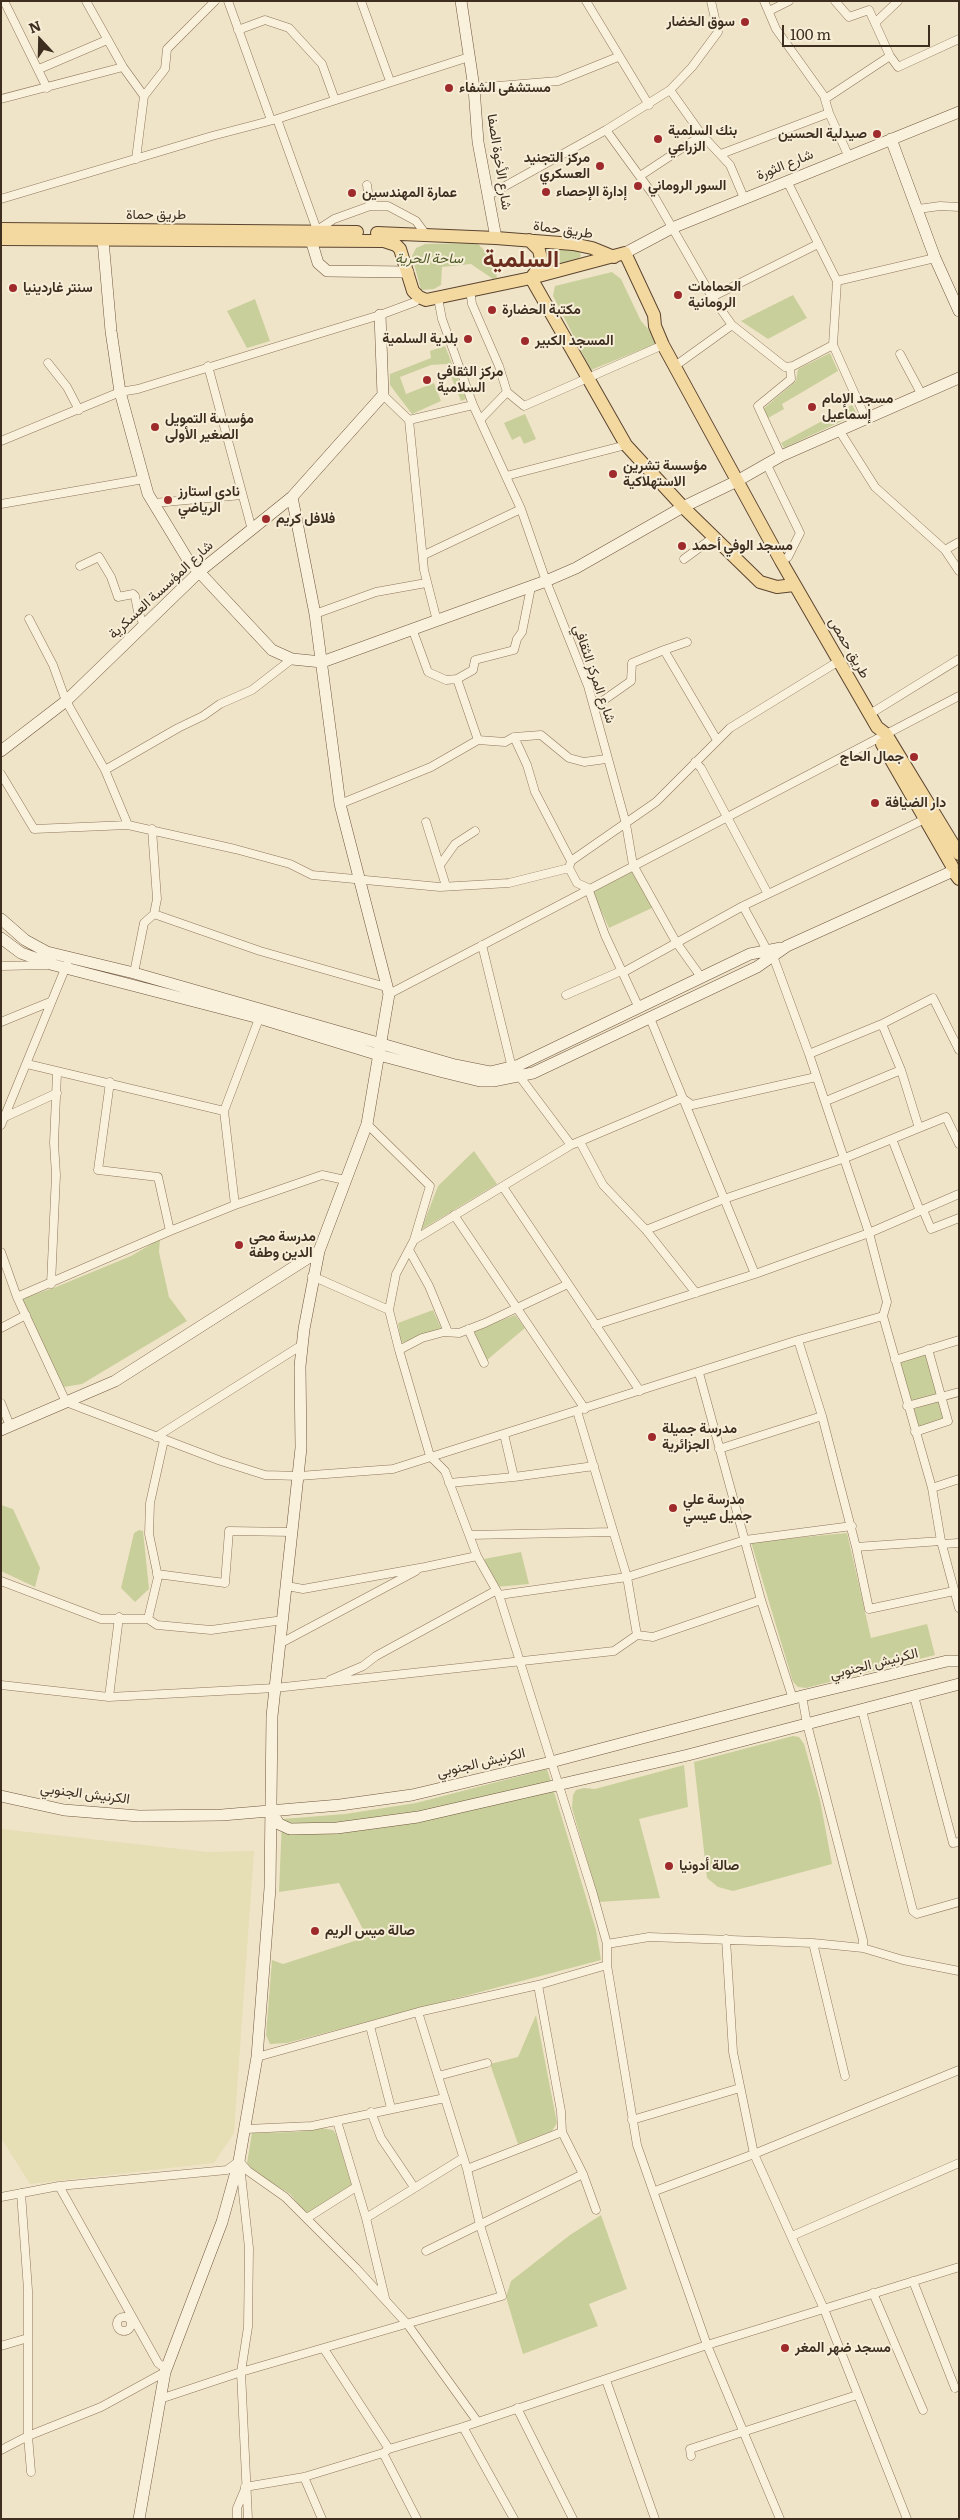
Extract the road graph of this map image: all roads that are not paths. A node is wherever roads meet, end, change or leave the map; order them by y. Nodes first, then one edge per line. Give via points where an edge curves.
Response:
1 (4, 1) edge
2 (86, 1) edge
3 (215, 1) edge
4 (228, 1) edge
5 (361, 1) edge
6 (461, 1) edge
7 (586, 1) edge
8 (711, 1) edge
9 (764, 1) edge
10 (789, 1) edge
11 (834, 1) edge
12 (898, 1) edge
13 (770, 11) junction
14 (876, 22) junction
15 (238, 30) junction
16 (959, 39) edge
17 (107, 40) junction
18 (469, 56) junction
19 (890, 56) junction
20 (618, 57) junction
21 (122, 67) junction
22 (38, 69) junction
23 (390, 81) junction
24 (48, 88) junction
25 (474, 88) junction
26 (670, 90) junction
27 (144, 96) junction
28 (1, 99) edge
29 (824, 99) junction
30 (335, 100) junction
31 (649, 105) junction
32 (959, 112) edge
33 (829, 114) junction
34 (274, 119) junction
35 (606, 130) junction
36 (702, 135) junction
37 (891, 139) junction
38 (721, 154) junction
39 (848, 155) junction
40 (136, 159) junction
41 (640, 176) junction
42 (787, 182) junction
43 (367, 185) dead end
44 (488, 195) junction
45 (744, 198) junction
46 (1, 199) edge
47 (370, 206) junction
48 (959, 207) edge
49 (918, 210) junction
50 (672, 228) junction
51 (1, 229) edge
52 (314, 235) junction
53 (422, 236) junction
54 (496, 238) junction
55 (1, 239) edge
56 (103, 240) junction
57 (528, 240) junction
58 (818, 244) junction
59 (402, 255) junction
60 (619, 255) junction
61 (935, 258) junction
62 (408, 272) junction
63 (531, 278) junction
64 (836, 281) junction
65 (470, 289) junction
66 (712, 297) junction
67 (419, 298) junction
68 (438, 298) junction
69 (959, 311) edge
70 (380, 315) junction
71 (732, 325) junction
72 (663, 345) junction
73 (833, 345) junction
74 (900, 354) dead end
75 (48, 363) dead end
76 (208, 366) junction
77 (675, 366) junction
78 (790, 367) junction
79 (588, 377) junction
80 (959, 378) edge
81 (120, 392) junction
82 (507, 392) junction
83 (383, 395) junction
84 (922, 395) junction
85 (473, 405) junction
86 (80, 410) junction
87 (866, 419) junction
88 (409, 420) junction
89 (480, 420) junction
90 (839, 430) junction
91 (1, 441) edge
92 (626, 445) junction
93 (781, 456) junction
94 (766, 463) junction
95 (506, 476) junction
96 (144, 479) junction
97 (737, 481) junction
98 (242, 495) junction
99 (292, 497) junction
100 (154, 503) junction
101 (1, 504) edge
102 (683, 507) junction
103 (521, 508) junction
104 (252, 530) junction
105 (714, 537) junction
106 (959, 542) edge
107 (945, 550) junction
108 (424, 555) junction
109 (684, 558) dead end
110 (781, 561) junction
111 (80, 566) dead end
112 (200, 571) junction
113 (959, 571) edge
114 (546, 581) junction
115 (426, 583) junction
116 (794, 584) junction
117 (531, 587) junction
118 (315, 614) junction
119 (30, 619) dead end
120 (437, 621) junction
121 (144, 625) junction
122 (413, 630) junction
123 (687, 642) dead end
124 (664, 650) junction
125 (959, 658) edge
126 (292, 659) junction
127 (839, 661) junction
128 (322, 662) junction
129 (457, 679) junction
130 (959, 696) edge
131 (66, 701) junction
132 (594, 706) junction
133 (870, 714) junction
134 (881, 733) junction
135 (514, 738) junction
136 (478, 740) junction
137 (717, 740) junction
138 (1, 751) edge
139 (606, 759) junction
140 (695, 762) junction
141 (105, 770) junction
142 (1, 774) edge
143 (340, 804) junction
144 (727, 817) junction
145 (925, 819) junction
146 (426, 822) dead end
147 (626, 824) junction
148 (128, 825) junction
149 (152, 829) junction
150 (475, 831) dead end
151 (959, 854) edge
152 (570, 864) junction
153 (440, 865) junction
154 (633, 865) junction
155 (956, 871) edge
156 (360, 880) junction
157 (446, 886) junction
158 (588, 888) junction
159 (768, 894) junction
160 (743, 906) junction
161 (154, 914) junction
162 (1, 919) edge
163 (1, 938) edge
164 (676, 942) junction
165 (482, 945) junction
166 (770, 954) junction
167 (68, 962) junction
168 (54, 965) junction
169 (1, 966) edge
170 (621, 972) junction
171 (134, 973) junction
172 (701, 977) junction
173 (387, 990) junction
174 (566, 995) dead end
175 (50, 1002) junction
176 (639, 1008) junction
177 (261, 1013) junction
178 (650, 1018) junction
179 (1, 1022) edge
180 (882, 1024) junction
181 (379, 1050) junction
182 (959, 1050) edge
183 (809, 1054) junction
184 (27, 1064) junction
185 (512, 1068) junction
186 (902, 1070) junction
187 (57, 1072) junction
188 (520, 1077) junction
189 (816, 1077) junction
190 (110, 1082) junction
191 (57, 1093) junction
192 (682, 1098) junction
193 (826, 1101) junction
194 (224, 1111) junction
195 (5, 1117) junction
196 (367, 1124) junction
197 (1, 1125) edge
198 (919, 1128) junction
199 (892, 1139) junction
200 (580, 1142) junction
201 (959, 1144) edge
202 (571, 1145) junction
203 (845, 1158) junction
204 (346, 1180) junction
205 (502, 1187) junction
206 (959, 1194) edge
207 (724, 1199) junction
208 (235, 1205) junction
209 (921, 1210) junction
210 (454, 1215) junction
211 (959, 1218) edge
212 (646, 1230) junction
213 (170, 1231) junction
214 (870, 1233) junction
215 (414, 1240) junction
216 (409, 1250) junction
217 (319, 1251) junction
218 (1, 1252) edge
219 (755, 1274) junction
220 (312, 1276) junction
221 (52, 1284) junction
222 (568, 1284) junction
223 (696, 1292) junction
224 (17, 1297) junction
225 (518, 1308) junction
226 (389, 1310) junction
227 (26, 1316) junction
228 (883, 1316) junction
229 (595, 1325) junction
230 (1, 1328) edge
231 (468, 1329) junction
232 (448, 1332) junction
233 (798, 1340) junction
234 (959, 1340) edge
235 (302, 1345) junction
236 (928, 1349) junction
237 (399, 1350) junction
238 (895, 1360) junction
239 (484, 1363) dead end
240 (699, 1373) junction
241 (640, 1391) junction
242 (959, 1392) edge
243 (942, 1396) junction
244 (66, 1402) junction
245 (1, 1403) edge
246 (907, 1406) junction
247 (581, 1410) junction
248 (822, 1416) junction
249 (6, 1428) edge
250 (915, 1432) junction
251 (504, 1434) junction
252 (156, 1437) junction
253 (164, 1440) junction
254 (719, 1449) junction
255 (430, 1456) junction
256 (594, 1466) junction
257 (299, 1476) junction
258 (514, 1477) junction
259 (959, 1479) edge
260 (450, 1483) junction
261 (932, 1488) junction
262 (852, 1526) junction
263 (293, 1532) junction
264 (613, 1532) junction
265 (470, 1535) junction
266 (745, 1540) junction
267 (942, 1542) junction
268 (959, 1543) edge
269 (856, 1547) junction
270 (478, 1556) junction
271 (422, 1568) junction
272 (157, 1574) junction
273 (627, 1576) junction
274 (1, 1581) edge
275 (287, 1586) junction
276 (954, 1591) junction
277 (497, 1593) junction
278 (761, 1600) junction
279 (959, 1608) edge
280 (119, 1617) junction
281 (148, 1619) junction
282 (283, 1620) junction
283 (637, 1635) junction
284 (281, 1643) junction
285 (959, 1662) edge
286 (518, 1663) junction
287 (322, 1684) junction
288 (959, 1684) edge
289 (1, 1686) edge
290 (275, 1688) junction
291 (914, 1696) junction
292 (108, 1697) junction
293 (798, 1698) junction
294 (862, 1710) junction
295 (807, 1724) junction
296 (551, 1762) junction
297 (558, 1784) junction
298 (1, 1796) edge
299 (272, 1812) junction
300 (959, 1842) edge
301 (959, 1902) edge
302 (726, 1939) junction
303 (813, 1943) junction
304 (607, 1944) junction
305 (863, 1948) junction
306 (608, 1965) junction
307 (959, 1971) edge
308 (538, 1985) junction
309 (418, 2012) junction
310 (370, 2026) junction
311 (257, 2057) junction
312 (487, 2063) dead end
313 (959, 2070) edge
314 (438, 2076) junction
315 (845, 2076) dead end
316 (740, 2088) junction
317 (445, 2098) junction
318 (391, 2108) junction
319 (371, 2112) junction
320 (632, 2120) junction
321 (337, 2121) junction
322 (246, 2128) junction
323 (562, 2132) junction
324 (754, 2154) junction
325 (463, 2158) junction
326 (239, 2161) junction
327 (959, 2163) edge
328 (467, 2169) junction
329 (583, 2174) junction
330 (59, 2186) junction
331 (356, 2187) junction
332 (414, 2187) junction
333 (655, 2191) junction
334 (21, 2193) junction
335 (1, 2197) edge
336 (596, 2210) dead end
337 (306, 2218) junction
338 (366, 2218) junction
339 (480, 2225) junction
340 (792, 2236) junction
341 (426, 2251) dead end
342 (959, 2267) edge
343 (913, 2281) junction
344 (873, 2294) junction
345 (386, 2301) junction
346 (824, 2309) junction
347 (408, 2325) junction
348 (28, 2338) junction
349 (707, 2345) junction
350 (1, 2346) edge
351 (324, 2349) junction
352 (166, 2371) junction
353 (240, 2372) junction
354 (606, 2380) junction
355 (954, 2388) dead end
356 (857, 2395) junction
357 (160, 2399) junction
358 (517, 2408) junction
359 (923, 2410) dead end
360 (478, 2421) junction
361 (463, 2427) junction
362 (743, 2432) junction
363 (28, 2436) junction
364 (1, 2450) edge
365 (386, 2451) junction
366 (691, 2456) dead end
367 (30, 2472) dead end
368 (304, 2477) junction
369 (245, 2487) junction
370 (139, 2519) edge
371 (237, 2519) edge
372 (248, 2519) edge
373 (322, 2519) edge
374 (416, 2519) edge
375 (514, 2519) edge
376 (572, 2519) edge
377 (654, 2519) edge
378 (780, 2519) edge
379 (907, 2519) edge

1 - 22 street
2 - 17 street
3 - 27 street via 167,49 165,69
4 - 15 street
5 - 23 street
6 - 18 street, شارع الأخوة الصفا
7 - 20 street
8 - 26 street via 718,32
9 - 13 street
10 - 13 street
11 - 14 street via 849,17 869,10
12 - 14 street
13 - 29 street via 776,29
14 - 19 street
15 - 30 street via 265,20 289,28 322,64
15 - 34 street
16 - 19 street via 898,67
17 - 21 street
17 - 22 street
18 - 23 street
18 - 25 street, شارع الأخوة الصفا
19 - 29 street
20 - 25 street via 558,81
20 - 31 street
21 - 24 street
21 - 27 street
22 - 24 street
23 - 30 street
24 - 28 street
25 - 44 street, شارع الأخوة الصفا via 478,142
26 - 31 street
26 - 36 street
27 - 40 street
29 - 33 street
30 - 34 street
31 - 35 street
32 - 37 street, شارع الثورة
33 - 38 street
33 - 39 street
34 - 40 street
34 - 52 street
35 - 41 street
35 - 44 street
36 - 38 street
36 - 41 street
37 - 39 street, شارع الثورة
37 - 49 street
38 - 45 street via 730,165
39 - 42 street, شارع الثورة
40 - 46 street
41 - 50 street
42 - 45 street, شارع الثورة
42 - 58 street
43 - 47 street
44 - 54 street, شارع الأخوة الصفا
45 - 50 street, شارع الثورة
47 - 52 street via 334,220
47 - 53 street via 388,206 406,214 416,221
48 - 49 street
49 - 61 street
50 - 60 street, شارع الثورة
50 - 66 street
51 - 52 main road, طريق حماة
52 - 53 main road, طريق حماة
52 - 56 main road, طريق حماة
52 - 59 main road, طريق حماة via 384,241 396,245
52 - 62 street via 318,263 327,271
53 - 54 main road, طريق حماة
53 - 59 main road via 407,244
54 - 57 main road, طريق حماة
55 - 56 main road, طريق حماة
56 - 81 street
57 - 60 main road, طريق حماة via 582,245
57 - 63 main road via 535,244 541,259
58 - 64 street
58 - 66 street
59 - 62 main road
60 - 63 main road, طريق حماة
60 - 72 main road, طريق حمص
61 - 64 street
61 - 69 street
62 - 67 main road
63 - 65 main road, طريق حماة
63 - 79 main road
64 - 73 street
65 - 68 main road, طريق حماة
65 - 82 street via 472,304
66 - 71 street
67 - 68 main road, طريق حماة
67 - 70 street
68 - 85 street, شارع المركز الثقافي via 442,319
70 - 76 street
70 - 83 street
71 - 77 street
71 - 78 street via 783,366
72 - 77 main road, طريق حمص
72 - 79 street
73 - 78 street
73 - 87 street
74 - 84 street
75 - 86 street
76 - 81 street
76 - 98 street
77 - 97 main road, طريق حمص
78 - 93 street via 790,379 758,406
79 - 82 street via 524,406
79 - 92 main road
80 - 84 street
81 - 86 street
81 - 96 street
82 - 89 street
83 - 88 street
83 - 99 street, شارع المؤسسة العسكرية
84 - 87 street
85 - 88 street
85 - 89 street, شارع المركز الثقافي
86 - 91 street
87 - 90 street
88 - 108 street
89 - 95 street, شارع المركز الثقافي
90 - 93 street
90 - 107 street via 874,487
92 - 95 street
92 - 102 main road
93 - 94 street
94 - 97 street
94 - 110 street via 800,533 788,557
95 - 103 street, شارع المركز الثقافي
96 - 100 street
96 - 101 street
97 - 102 street
97 - 110 main road, طريق حمص
98 - 100 street
98 - 104 street
99 - 104 street, شارع المؤسسة العسكرية
99 - 118 street
100 - 112 street via 188,560
102 - 105 main road
102 - 114 street via 576,568
103 - 108 street
103 - 114 street, شارع المركز الثقافي
104 - 112 street, شارع المؤسسة العسكرية
105 - 109 street
105 - 116 main road via 760,582 777,587
106 - 107 street
107 - 113 street
108 - 115 street
110 - 116 main road, طريق حمص
111 - 121 street via 99,557 118,597 133,594
112 - 121 street, شارع المؤسسة العسكرية
112 - 126 street via 272,650
114 - 117 street
114 - 132 street, شارع المركز الثقافي
115 - 118 street via 376,592
115 - 120 street
116 - 127 main road, طريق حمص
117 - 120 street
117 - 129 street via 522,632 514,650 475,660 473,670
118 - 128 street
119 - 131 street via 53,665
120 - 122 street
121 - 131 street, شارع المؤسسة العسكرية
122 - 128 street
122 - 129 street via 428,672 446,680
123 - 124 street
124 - 132 street via 632,663 631,681
124 - 137 street
125 - 133 street
126 - 128 street
126 - 141 street via 252,690 220,704
127 - 133 main road, طريق حمص
127 - 137 street via 730,728
128 - 143 street
129 - 136 street
130 - 134 street
131 - 138 street, شارع المؤسسة العسكرية
131 - 141 street
132 - 139 street, شارع المركز الثقافي
133 - 134 main road, طريق حمص
134 - 144 street
134 - 145 main road, طريق حمص
134 - 151 main road, طريق حمص
135 - 136 street via 505,742
135 - 139 street via 541,735 569,758 584,762
135 - 152 street via 535,792
136 - 143 street via 431,767
137 - 140 street
139 - 147 street, شارع المركز الثقافي
140 - 144 street
140 - 147 street via 656,802
141 - 148 street
142 - 148 street via 34,829
143 - 156 street
144 - 154 street
144 - 159 street
145 - 155 main road, طريق حمص
145 - 159 street
146 - 153 street
147 - 152 street
147 - 154 street, شارع المركز الثقافي
148 - 149 street
149 - 156 street via 281,862 312,875
149 - 161 street via 157,899
150 - 153 street via 455,844
152 - 157 street via 509,882
152 - 158 street via 578,883
153 - 157 street
154 - 158 street
154 - 164 street, شارع المركز الثقافي
155 - 166 street
156 - 157 street
156 - 173 street
158 - 165 street
158 - 170 street
159 - 160 street
160 - 164 street
160 - 166 street
161 - 171 street via 144,924
161 - 173 street
162 - 167 street via 25,940
163 - 168 street via 21,953
164 - 170 street
164 - 172 street, شارع المركز الثقافي
165 - 173 street
165 - 185 street
166 - 172 street via 750,954
166 - 178 street via 757,967
166 - 183 street
167 - 168 street
167 - 171 street
167 - 175 street
167 - 177 street
168 - 169 street
170 - 174 street
170 - 176 street
171 - 177 street
172 - 176 street
173 - 181 street
175 - 179 street
175 - 184 street
176 - 185 street
177 - 181 street
177 - 194 street
178 - 188 street
178 - 192 street
180 - 182 street via 933,998
180 - 183 street
180 - 186 street
181 - 185 street via 477,1071
181 - 188 street via 480,1081
181 - 196 street
183 - 189 street
184 - 187 street
184 - 195 street
186 - 193 street
186 - 198 street
187 - 190 street
187 - 191 street
188 - 202 street
189 - 192 street via 692,1105
189 - 193 street
190 - 194 street
190 - 213 street via 98,1170 158,1177
191 - 195 street
191 - 221 street
192 - 200 street
192 - 207 street
193 - 203 street
194 - 208 street
195 - 197 street
196 - 204 street
196 - 215 street via 430,1186
198 - 199 street
198 - 201 street via 946,1117
199 - 203 street
199 - 209 street
200 - 202 street
200 - 212 street via 603,1185
202 - 205 street
203 - 207 street
203 - 214 street
204 - 208 street via 322,1175
204 - 217 street
205 - 210 street
205 - 222 street
206 - 209 street
207 - 212 street
207 - 219 street
208 - 213 street
209 - 211 street via 931,1229
209 - 214 street
210 - 215 street
210 - 225 street
212 - 223 street
213 - 221 street
214 - 219 street
214 - 228 street via 887,1302
215 - 216 street
216 - 226 street via 396,1274
216 - 232 street via 429,1286
217 - 220 street
217 - 244 street via 115,1381
218 - 224 street
219 - 223 street
220 - 226 street
220 - 235 street
221 - 224 street
222 - 225 street
222 - 229 street
223 - 229 street
224 - 227 street
225 - 231 street
225 - 247 street
226 - 237 street
227 - 230 street
227 - 244 street
228 - 233 street
228 - 238 street
229 - 241 street
231 - 232 street
231 - 239 street
232 - 237 street via 422,1338
233 - 240 street
233 - 248 street
234 - 236 street
235 - 252 street
235 - 257 street
236 - 238 street
236 - 243 street
237 - 255 street
238 - 246 street
240 - 241 street
240 - 254 street
241 - 247 street
242 - 243 street
243 - 246 street
243 - 250 street via 948,1421
244 - 249 street
244 - 252 street
245 - 249 street
246 - 250 street
247 - 251 street
247 - 256 street
248 - 254 street
248 - 262 street
250 - 261 street
251 - 255 street
251 - 258 street
252 - 253 street
253 - 257 street via 265,1475
253 - 272 street via 150,1503 149,1534
254 - 266 street
255 - 257 street via 393,1469
255 - 260 street via 445,1471
256 - 258 street
256 - 264 street
257 - 263 street
258 - 260 street
259 - 261 street
260 - 265 street
261 - 267 street
262 - 266 street
262 - 269 street
263 - 272 street via 230,1532 225,1583
263 - 275 street
264 - 265 street
264 - 273 street
265 - 270 street
266 - 273 street
266 - 278 street
267 - 268 street
267 - 269 street
267 - 276 street
269 - 276 street via 869,1609
270 - 271 street
270 - 277 street
271 - 275 street via 303,1589
271 - 284 street
272 - 281 street
273 - 277 street
273 - 283 street
274 - 280 street via 100,1619
275 - 282 street
276 - 279 street
277 - 286 street
277 - 287 street via 376,1656 363,1666
278 - 283 street via 653,1637
278 - 293 street
280 - 281 street
280 - 292 street
281 - 282 street via 157,1625 211,1630
282 - 284 street
283 - 286 street via 614,1651
284 - 290 street
285 - 293 street, الكرنيش الجنوبي via 947,1661
286 - 287 street
286 - 296 street
287 - 290 street
288 - 291 street
289 - 292 street
290 - 292 street
290 - 299 street
291 - 294 street
291 - 300 street via 953,1843
293 - 295 street
293 - 296 street, الكرنيش الجنوبي
294 - 295 street
294 - 301 street via 913,1911 917,1914
295 - 297 street
295 - 305 street
296 - 297 street
296 - 299 street, الكرنيش الجنوبي via 412,1795
297 - 299 street via 418,1817 337,1828 284,1829
297 - 304 street
298 - 299 street, الكرنيش الجنوبي via 64,1810 139,1816
299 - 311 street via 270,1888
302 - 303 street
302 - 304 street via 649,1937
302 - 316 street via 734,2052
303 - 305 street
303 - 315 street
304 - 306 street
305 - 307 street
306 - 308 street
306 - 320 street
308 - 309 street
308 - 323 street
309 - 310 street
309 - 314 street
310 - 311 street
310 - 318 street
311 - 322 street
312 - 314 street
313 - 324 street
314 - 317 street
316 - 320 street
316 - 324 street
317 - 318 street
317 - 325 street
318 - 319 street
319 - 321 street
319 - 332 street via 381,2138
320 - 333 street
321 - 322 street via 312,2126
321 - 331 street
322 - 326 street
323 - 328 street
323 - 329 street
324 - 333 street
324 - 340 street
325 - 328 street
325 - 332 street
326 - 330 street via 226,2170
326 - 337 street
326 - 352 street via 222,2222
326 - 353 street via 250,2248 248,2327
327 - 340 street
328 - 339 street
329 - 336 street
329 - 339 street
330 - 334 street
330 - 352 street via 132,2321
331 - 337 street
331 - 338 street
332 - 338 street
333 - 349 street
334 - 335 street
334 - 348 street
337 - 345 street
338 - 345 street
339 - 341 street
339 - 347 street via 502,2296
340 - 346 street
342 - 343 street
343 - 344 street
343 - 355 street
344 - 346 street
344 - 359 street
345 - 347 street
346 - 349 street
346 - 356 street
347 - 351 street
347 - 360 street
348 - 350 street
348 - 363 street
349 - 354 street
349 - 362 street
351 - 353 street
351 - 365 street
352 - 357 street
352 - 363 street via 101,2407
353 - 357 street
353 - 369 street
354 - 358 street
354 - 377 street
356 - 362 street
356 - 379 street
357 - 370 street
358 - 360 street
358 - 376 street
360 - 361 street
361 - 365 street
361 - 375 street
362 - 366 street via 690,2449
362 - 378 street
363 - 364 street
363 - 367 street
365 - 368 street
365 - 374 street
368 - 369 street
368 - 373 street
369 - 371 street via 237,2508
369 - 372 street

